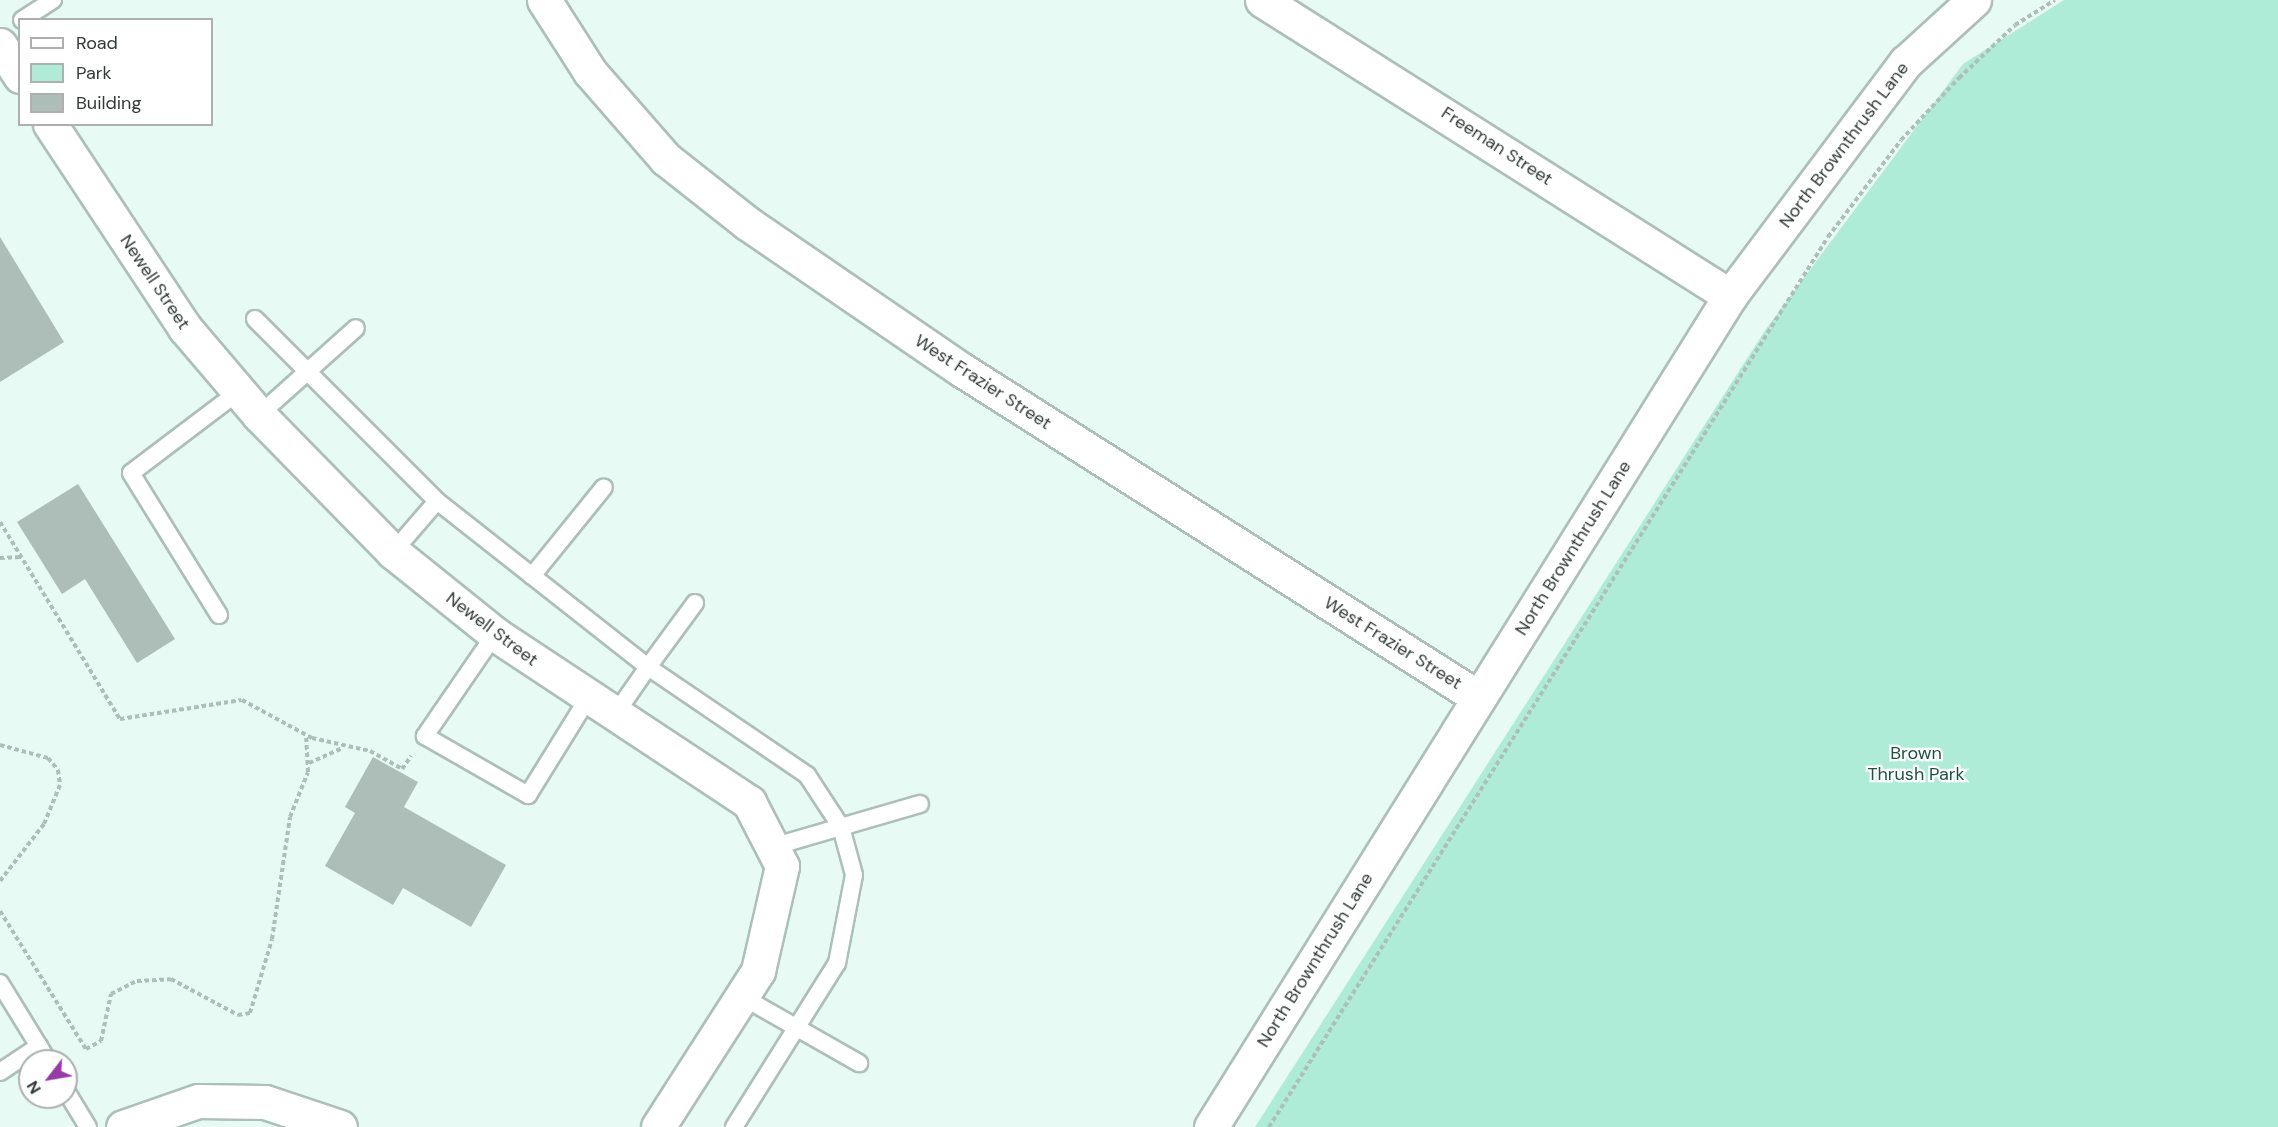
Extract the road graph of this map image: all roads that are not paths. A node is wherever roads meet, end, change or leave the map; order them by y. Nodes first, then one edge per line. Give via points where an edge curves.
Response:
1 (53, 0) edge
2 (544, 0) edge
3 (1262, 0) edge
4 (1974, 0) edge
5 (24, 18) edge
6 (18, 24) edge
7 (1, 44) edge
8 (18, 73) edge
9 (51, 126) edge
10 (1730, 296) junction
11 (255, 319) dead end
12 (356, 328) dead end
13 (305, 374) junction
14 (248, 404) junction
15 (604, 487) dead end
16 (437, 501) junction
17 (393, 552) junction
18 (532, 576) junction
19 (695, 603) dead end
20 (219, 615) dead end
21 (495, 634) junction
22 (648, 667) junction
23 (1479, 698) junction
24 (601, 708) junction
25 (920, 804) dead end
26 (841, 827) junction
27 (772, 847) junction
28 (0, 983) edge
29 (741, 996) junction
30 (796, 1027) junction
31 (39, 1046) junction
32 (41, 1049) edge
33 (859, 1064) dead end
34 (0, 1071) edge
35 (77, 1109) edge
36 (88, 1127) edge
37 (123, 1127) edge
38 (340, 1127) edge
39 (658, 1127) edge
40 (734, 1127) edge
41 (1211, 1127) edge

1 - 5 lane
2 - 23 street, West Frazier Street via 590,72 666,159 747,223 962,370
3 - 10 street, Freeman Street
4 - 10 street, North Brownthrush Lane via 1906,62
6 - 7 lane
7 - 8 street
9 - 14 street, Newell Street via 185,328
10 - 23 street, North Brownthrush Lane
11 - 13 lane
12 - 13 lane
13 - 14 lane
13 - 16 lane
14 - 17 street, Newell Street
14 - 20 lane via 131,473
15 - 18 lane
16 - 17 lane
16 - 18 lane
17 - 21 street, Newell Street
18 - 22 lane
19 - 22 lane
21 - 24 street, Newell Street
21 - 24 lane via 425,736 528,795
22 - 24 lane
22 - 26 lane via 807,775
23 - 41 street, North Brownthrush Lane
24 - 27 street, Newell Street via 749,802
25 - 26 lane
26 - 27 lane
26 - 30 lane via 854,875 837,963
27 - 29 street, Newell Street via 782,866 758,971
28 - 31 lane
29 - 30 lane
29 - 39 street, Newell Street
30 - 33 lane
30 - 40 lane
31 - 32 lane
31 - 34 lane
35 - 36 lane
37 - 38 street via 198,1101 265,1102

